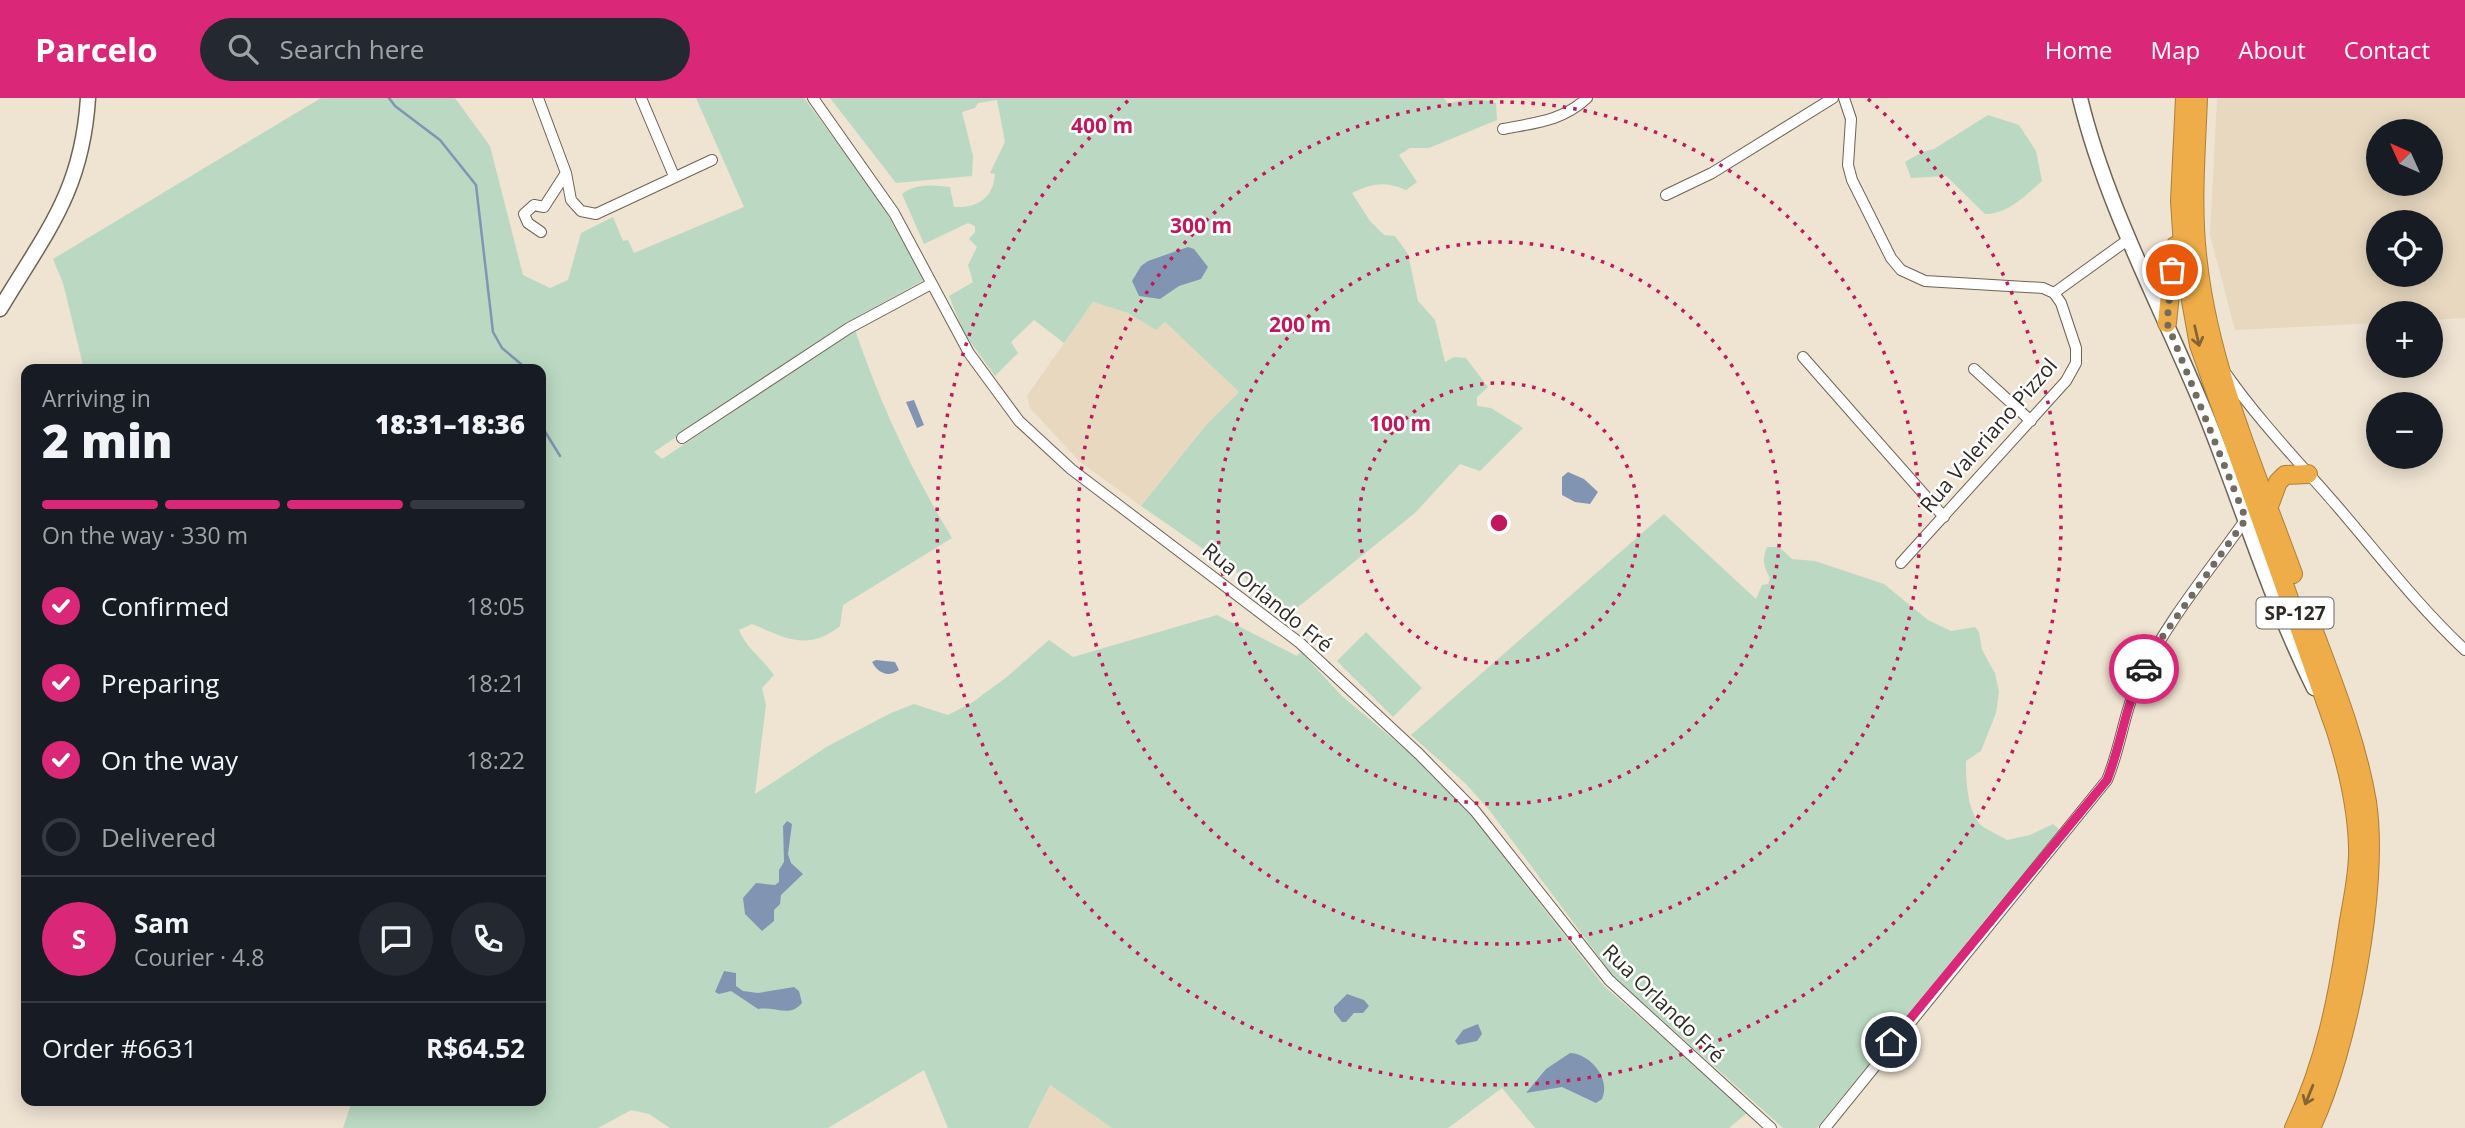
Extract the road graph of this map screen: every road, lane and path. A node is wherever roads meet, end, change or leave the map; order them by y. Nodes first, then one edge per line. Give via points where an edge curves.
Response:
1 (88, 98) edge
2 (538, 98) edge
3 (641, 98) edge
4 (813, 98) edge
5 (1587, 98) edge
6 (1833, 98) edge
7 (1844, 98) edge
8 (2080, 98) edge
9 (2185, 98) edge
10 (2198, 98) edge
11 (1503, 129) dead end
12 (712, 160) dead end
13 (566, 173) junction
14 (674, 176) junction
15 (1666, 195) dead end
16 (2180, 201) junction
17 (541, 232) dead end
18 (2129, 239) junction
19 (931, 284) junction
20 (2054, 293) junction
21 (0, 309) edge
22 (2167, 323) junction
23 (1803, 357) dead end
24 (2221, 366) junction
25 (1974, 369) dead end
26 (2031, 421) junction
27 (682, 438) dead end
28 (2308, 474) junction
29 (2269, 506) junction
30 (1944, 517) junction
31 (2246, 519) junction
32 (1901, 563) dead end
33 (2465, 650) edge
34 (2336, 731) junction
35 (1771, 1128) edge
36 (1825, 1128) edge
37 (2294, 1128) edge
38 (2311, 1128) edge

1 - 21 street via 73,184
2 - 13 street
3 - 14 street
4 - 19 street, Rua Orlando Fré via 894,213
5 - 11 street via 1555,119
6 - 15 street via 1712,173
7 - 20 street via 1851,119 1848,165 1852,180 1901,270 1925,281 2043,288
8 - 18 street
9 - 16 highway, SP-127
10 - 24 highway, SP-127 via 2197,261
12 - 14 street
13 - 14 street via 571,200 582,211 596,214
13 - 17 street via 544,207 534,205 524,214
16 - 22 highway
16 -> 34 highway, SP-127 via 2188,296 2204,365
18 - 20 street
18 - 22 street
19 - 27 street via 839,334
19 - 35 street, Rua Orlando Fré via 969,353 1019,421 1071,469 1300,643 1419,754 1475,811 1609,980
20 - 26 street, Rua Valeriano Pizzol via 2073,337 2076,363
22 - 31 street
23 - 30 street
24 - 28 street via 2263,425
24 - 29 highway, SP-127
25 - 26 street
26 - 30 street, Rua Valeriano Pizzol
28 - 29 highway via 2285,474
28 - 33 street via 2390,572
29 - 38 highway, SP-127 via 2349,728 2370,828 2367,894 2347,1012 2329,1082
30 - 32 street, Rua Valeriano Pizzol
31 - 34 street via 2281,618
31 - 36 street via 2156,646 2127,709 2120,748 2107,780
34 -> 37 highway, SP-127 via 2356,820 2356,876 2329,1037

